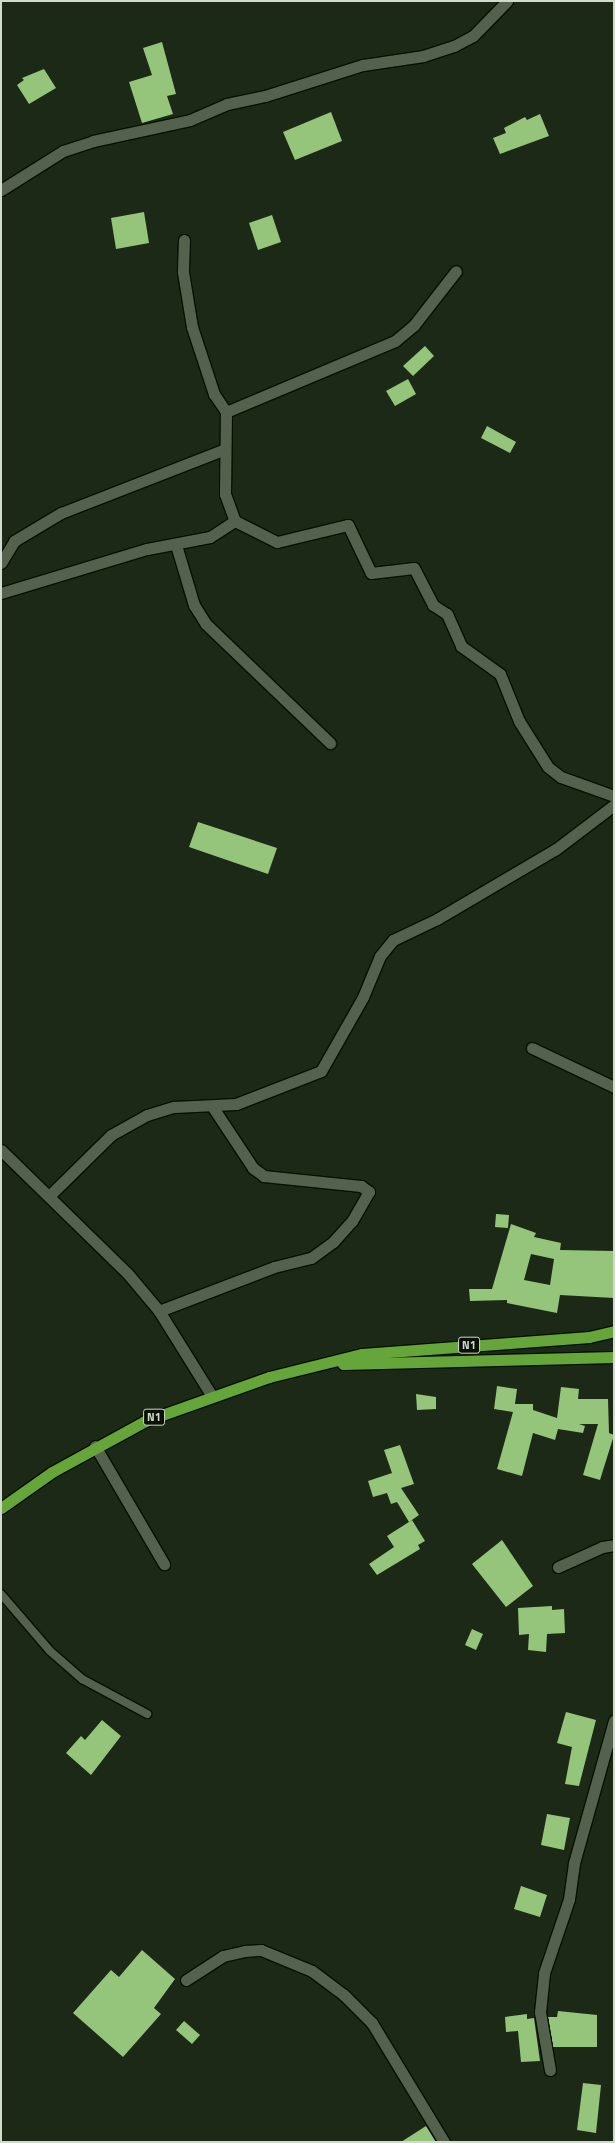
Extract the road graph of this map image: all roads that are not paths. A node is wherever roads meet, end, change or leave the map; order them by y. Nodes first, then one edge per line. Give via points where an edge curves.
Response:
1 (507, 1) edge
2 (1, 190) edge
3 (184, 240) dead end
4 (456, 271) dead end
5 (226, 412) junction
6 (225, 449) junction
7 (235, 521) junction
8 (176, 545) junction
9 (1, 563) edge
10 (1, 593) edge
11 (330, 743) dead end
12 (614, 796) edge
13 (614, 805) edge
14 (532, 1048) dead end
15 (614, 1087) edge
16 (212, 1106) junction
17 (1, 1150) edge
18 (49, 1196) junction
19 (159, 1311) junction
20 (614, 1331) edge
21 (614, 1357) edge
22 (324, 1365) junction
23 (212, 1396) junction
24 (94, 1446) junction
25 (1, 1508) edge
26 (614, 1546) edge
27 (164, 1564) dead end
28 (558, 1566) dead end
29 (1, 1594) edge
30 (146, 1714) dead end
31 (614, 1721) edge
32 (186, 1980) dead end
33 (550, 2070) dead end
34 (444, 2142) edge

1 - 2 street via 473,36 454,46 423,56 363,65 265,96 227,104 190,120 92,141 64,151
3 - 5 street via 183,272 192,327 214,394
4 - 5 street via 414,325 395,341
5 - 6 street
6 - 7 street via 225,494
6 - 9 street via 61,513 14,541
7 - 8 street via 210,537
7 - 12 street via 277,542 348,525 371,573 414,568 433,605 447,614 461,646 500,674 519,721 548,767 561,777
8 - 10 street via 147,549
8 - 11 street via 194,605 206,624
13 - 16 street via 556,849 437,919 393,940 380,956 362,997 321,1071 236,1104
14 - 15 street
16 - 18 street via 174,1107 147,1115 117,1132
16 - 19 street via 253,1168 264,1176 361,1186 369,1192 352,1221 311,1258 274,1267
17 - 18 street
18 - 19 street via 128,1274
19 - 23 street
20 - 22 highway, N1 via 589,1337 362,1354
21 - 22 highway, N1
22 - 23 highway, N1
23 - 24 highway, N1 via 145,1421
24 - 25 highway, N1
24 - 27 street
26 - 28 street via 602,1547
29 - 30 lane via 40,1641 82,1679
31 - 33 street via 574,1863 569,1899 544,1973 540,2012
32 - 34 street via 223,1956 245,1951 261,1950 312,1971 343,1994 372,2023

